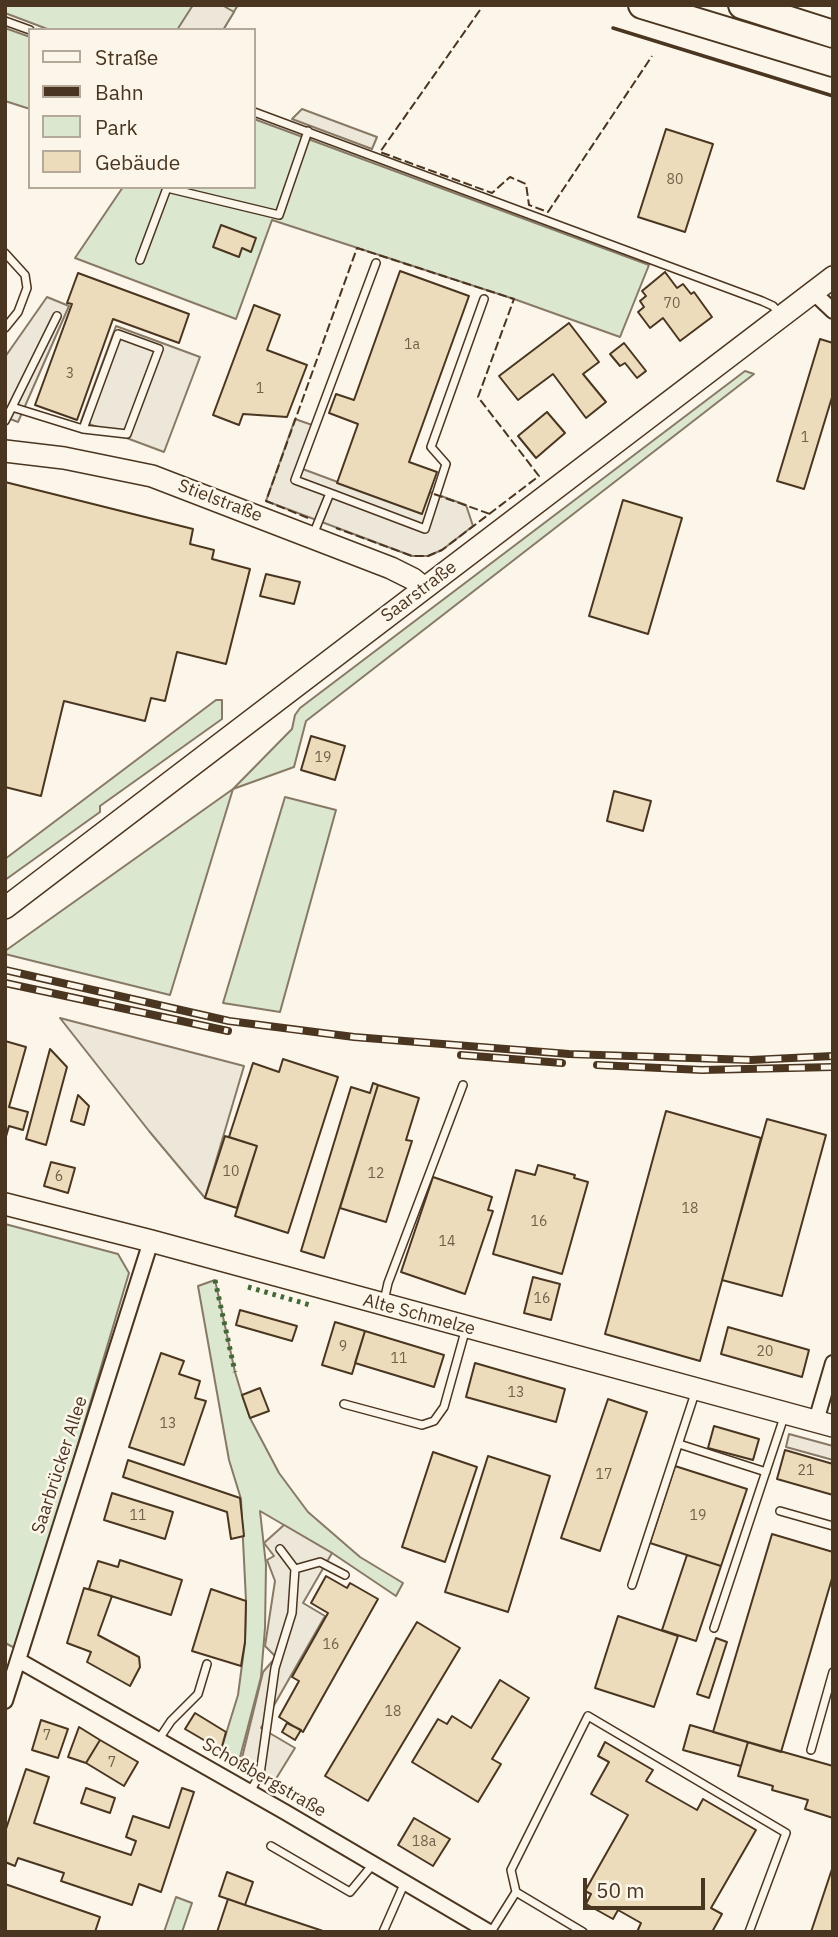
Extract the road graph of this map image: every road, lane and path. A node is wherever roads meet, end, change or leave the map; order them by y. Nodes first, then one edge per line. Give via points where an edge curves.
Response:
1 (642, 5) edge
2 (742, 5) edge
3 (5, 21) edge
4 (28, 29) edge
5 (833, 34) edge
6 (833, 63) edge
7 (256, 113) edge
8 (308, 131) junction
9 (167, 189) edge
10 (171, 189) edge
11 (5, 253) edge
12 (140, 260) dead end
13 (376, 263) dead end
14 (833, 277) edge
15 (813, 292) junction
16 (484, 299) dead end
17 (833, 311) edge
18 (57, 316) dead end
19 (782, 316) junction
20 (5, 328) edge
21 (12, 407) junction
22 (5, 421) edge
23 (83, 429) junction
24 (5, 451) edge
25 (330, 493) junction
26 (312, 537) junction
27 (424, 588) junction
28 (5, 908) edge
29 (463, 1086) dead end
30 (5, 1204) edge
31 (151, 1241) junction
32 (383, 1305) junction
33 (466, 1328) junction
34 (833, 1363) edge
35 (697, 1390) junction
36 (344, 1404) dead end
37 (786, 1413) junction
38 (824, 1424) edge
39 (679, 1444) junction
40 (766, 1472) junction
41 (780, 1511) dead end
42 (833, 1525) edge
43 (281, 1549) dead end
44 (295, 1569) junction
45 (345, 1575) dead end
46 (632, 1585) dead end
47 (714, 1628) dead end
48 (19, 1660) junction
49 (207, 1664) dead end
50 (833, 1672) edge
51 (8, 1681) edge
52 (5, 1701) edge
53 (159, 1739) junction
54 (811, 1749) dead end
55 (250, 1792) junction
56 (271, 1846) dead end
57 (374, 1863) junction
58 (405, 1882) junction
59 (516, 1892) junction
60 (383, 1932) edge
61 (490, 1932) edge
62 (583, 1932) edge
63 (749, 1932) edge

1 - 6 highway
2 - 5 highway
3 - 4 lane
7 - 8 lane
8 - 10 lane via 279,215
8 - 19 lane via 762,301
9 - 12 lane
11 - 20 lane via 25,275 27,288 18,312
13 - 25 lane via 295,480
14 - 15 street, Saarstraße
15 - 17 street
15 - 19 street, Saarstraße
16 - 25 lane via 431,447 446,464 425,529
18 - 21 lane
19 - 27 street, Saarstraße
21 - 22 lane
21 - 23 lane
23 - 23 lane via 127,434 159,349 118,334
24 - 26 street, Stielstraße via 152,476
25 - 26 lane
26 - 27 street, Stielstraße via 391,568
27 - 28 street, Saarstraße
29 - 32 lane
30 - 31 street, Alte Schmelze
31 - 32 street, Alte Schmelze
31 - 48 street, Saarbrücker Allee
32 - 33 street, Alte Schmelze
33 - 35 street, Alte Schmelze
33 - 36 lane via 444,1407 434,1421 422,1425
34 - 38 street
35 - 37 street, Alte Schmelze
35 - 39 lane
37 - 38 street, Alte Schmelze
37 - 40 lane
39 - 40 lane
39 - 46 lane
40 - 47 lane
41 - 42 lane
43 - 44 lane
44 - 45 lane via 320,1562
44 - 55 lane via 292,1613 275,1668 260,1774
48 - 51 street, Saarbrücker Allee
48 - 53 street, Schoßbergstraße
49 - 53 lane via 198,1694
50 - 54 lane
51 - 52 street, Saarbrücker Allee
53 - 55 street, Schoßbergstraße
55 - 57 street, Schoßbergstraße
56 - 57 lane via 350,1892
57 - 58 street, Schoßbergstraße
58 - 60 lane
58 - 61 street, Schoßbergstraße
59 - 61 lane
59 - 62 lane
59 - 63 lane via 511,1870 588,1716 786,1833

